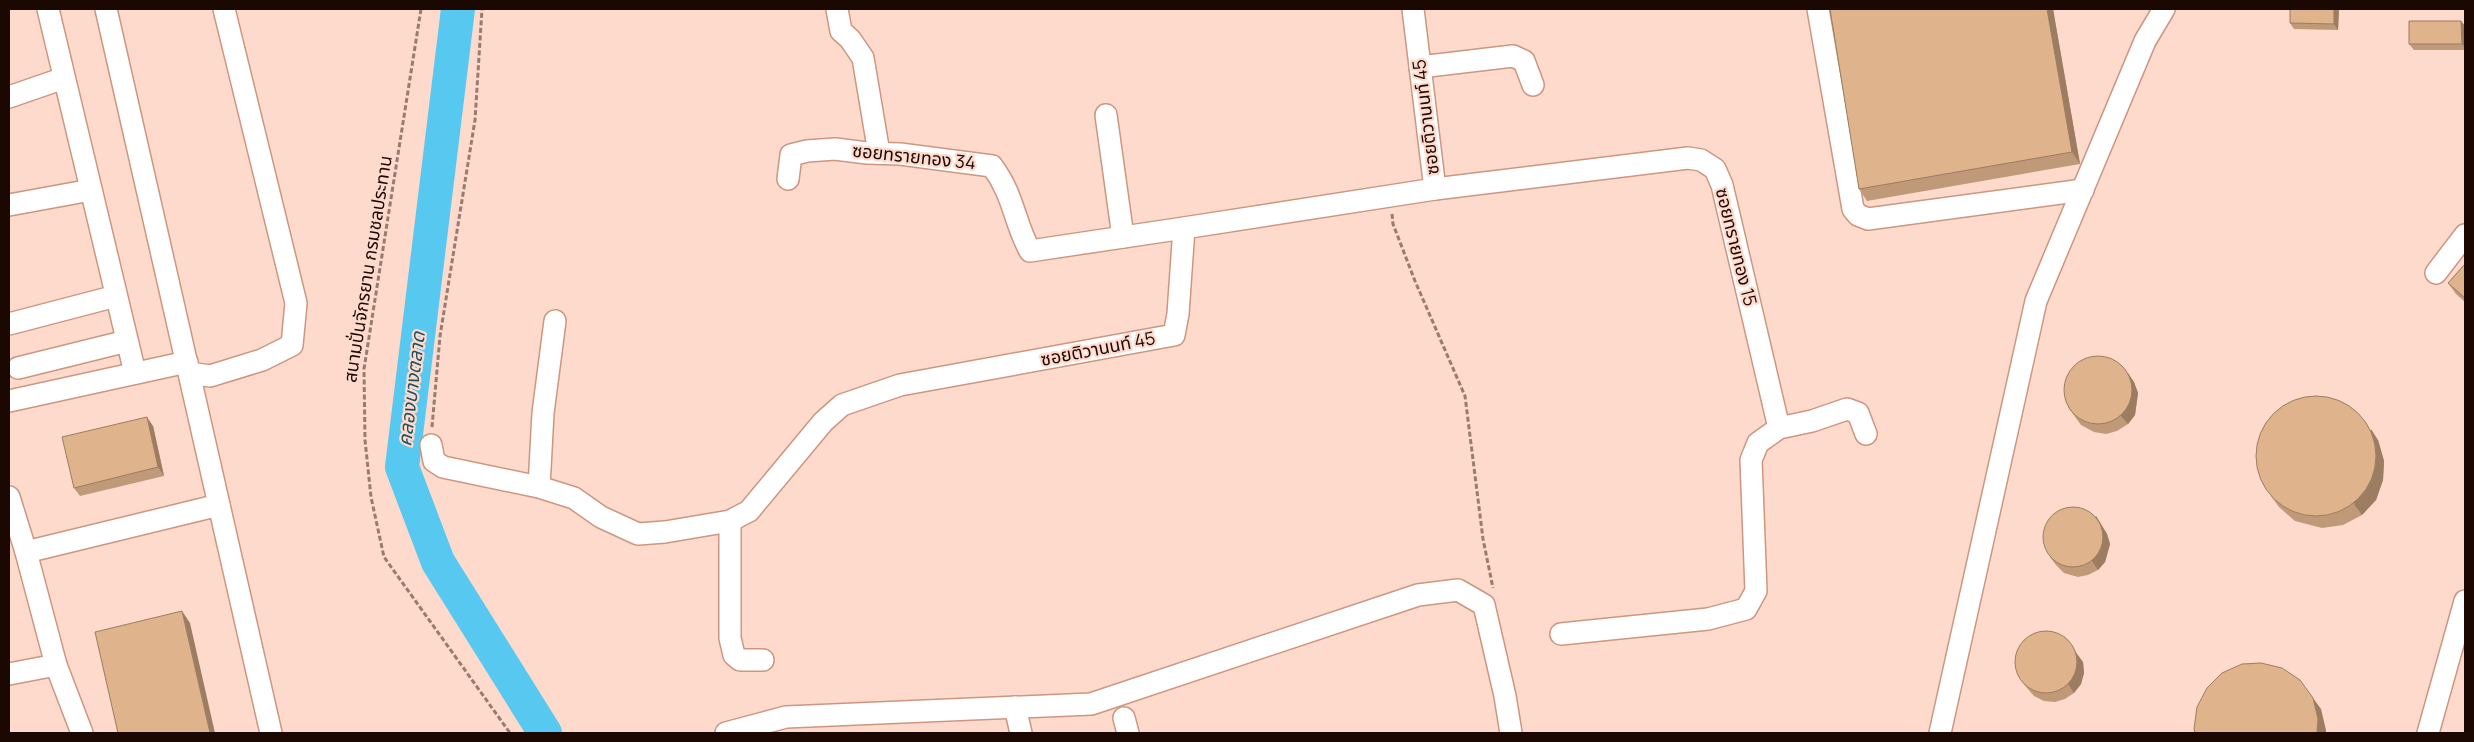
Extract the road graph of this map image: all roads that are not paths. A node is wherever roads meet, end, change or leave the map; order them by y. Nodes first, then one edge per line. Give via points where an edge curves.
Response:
1 (48, 9) edge
2 (106, 9) edge
3 (224, 9) edge
4 (837, 9) edge
5 (1416, 9) edge
6 (1818, 9) edge
7 (2164, 9) edge
8 (1420, 67) junction
9 (64, 78) junction
10 (1533, 86) dead end
11 (9, 97) edge
12 (1106, 115) dead end
13 (879, 153) junction
14 (788, 179) dead end
15 (1435, 189) junction
16 (91, 190) junction
17 (2082, 190) junction
18 (9, 205) edge
19 (1184, 228) junction
20 (2465, 235) edge
21 (1123, 237) junction
22 (2436, 273) dead end
23 (116, 296) junction
24 (555, 321) dead end
25 (9, 324) edge
26 (127, 341) junction
27 (189, 367) junction
28 (18, 368) dead end
29 (134, 373) junction
30 (9, 401) edge
31 (1779, 428) junction
32 (1866, 434) dead end
33 (431, 445) road end
34 (539, 486) junction
35 (9, 497) edge
36 (219, 505) junction
37 (730, 521) junction
38 (26, 552) junction
39 (2465, 602) edge
40 (1560, 634) dead end
41 (763, 660) dead end
42 (56, 665) junction
43 (9, 674) edge
44 (1015, 707) junction
45 (82, 733) edge
46 (271, 733) edge
47 (726, 733) edge
48 (1021, 733) edge
49 (1511, 733) edge
50 (1940, 733) edge
51 (2428, 733) edge

1 - 9 street
2 - 27 street
3 - 27 street via 296,303 292,345 262,360 210,376
4 - 13 street via 840,31 863,58
5 - 8 street, ซอยติวานนท์ 45
6 - 17 street via 1852,208 1858,216 1868,219
7 - 17 street via 2145,41
8 - 10 street via 1513,56 1524,61
8 - 15 street, ซอยติวานนท์ 45
9 - 11 street
9 - 16 street
12 - 21 street
13 - 14 street, ซอยทรายทอง 34 via 835,149 807,151 791,156
13 - 21 street, ซอยทรายทอง 34 via 992,166 1010,194 1021,234 1030,251
15 - 19 street, ซอยติวานนท์ 45
15 - 31 street, ซอยทรายทอง 15 via 1688,158 1701,160 1714,169 1729,208
16 - 18 street
16 - 23 street
17 - 50 street via 2036,301
19 - 21 street, ซอยทรายทอง 34
19 - 37 street, ซอยติวานนท์ 45 via 1174,335 900,385 842,405 823,422 749,511
20 - 22 street
23 - 25 street
23 - 26 street
24 - 34 street via 543,414
26 - 28 street
26 - 29 street
27 - 29 street
27 - 36 street
29 - 30 street
31 - 32 street via 1847,409 1858,413
31 - 40 street via 1758,443 1751,460 1757,574 1756,591 1746,609 1708,619
33 - 34 street, ซอยติวานนท์ 45 via 434,461 443,467
34 - 37 street, ซอยติวานนท์ 45 via 574,498 601,517 638,534
35 - 38 street
36 - 38 street
36 - 46 street
37 - 41 street via 730,638 734,654 740,660
38 - 42 street
39 - 51 street
42 - 43 street
42 - 45 street
44 - 47 street via 786,717
44 - 48 street
44 - 49 street via 1090,704 1418,595 1458,590 1484,605

